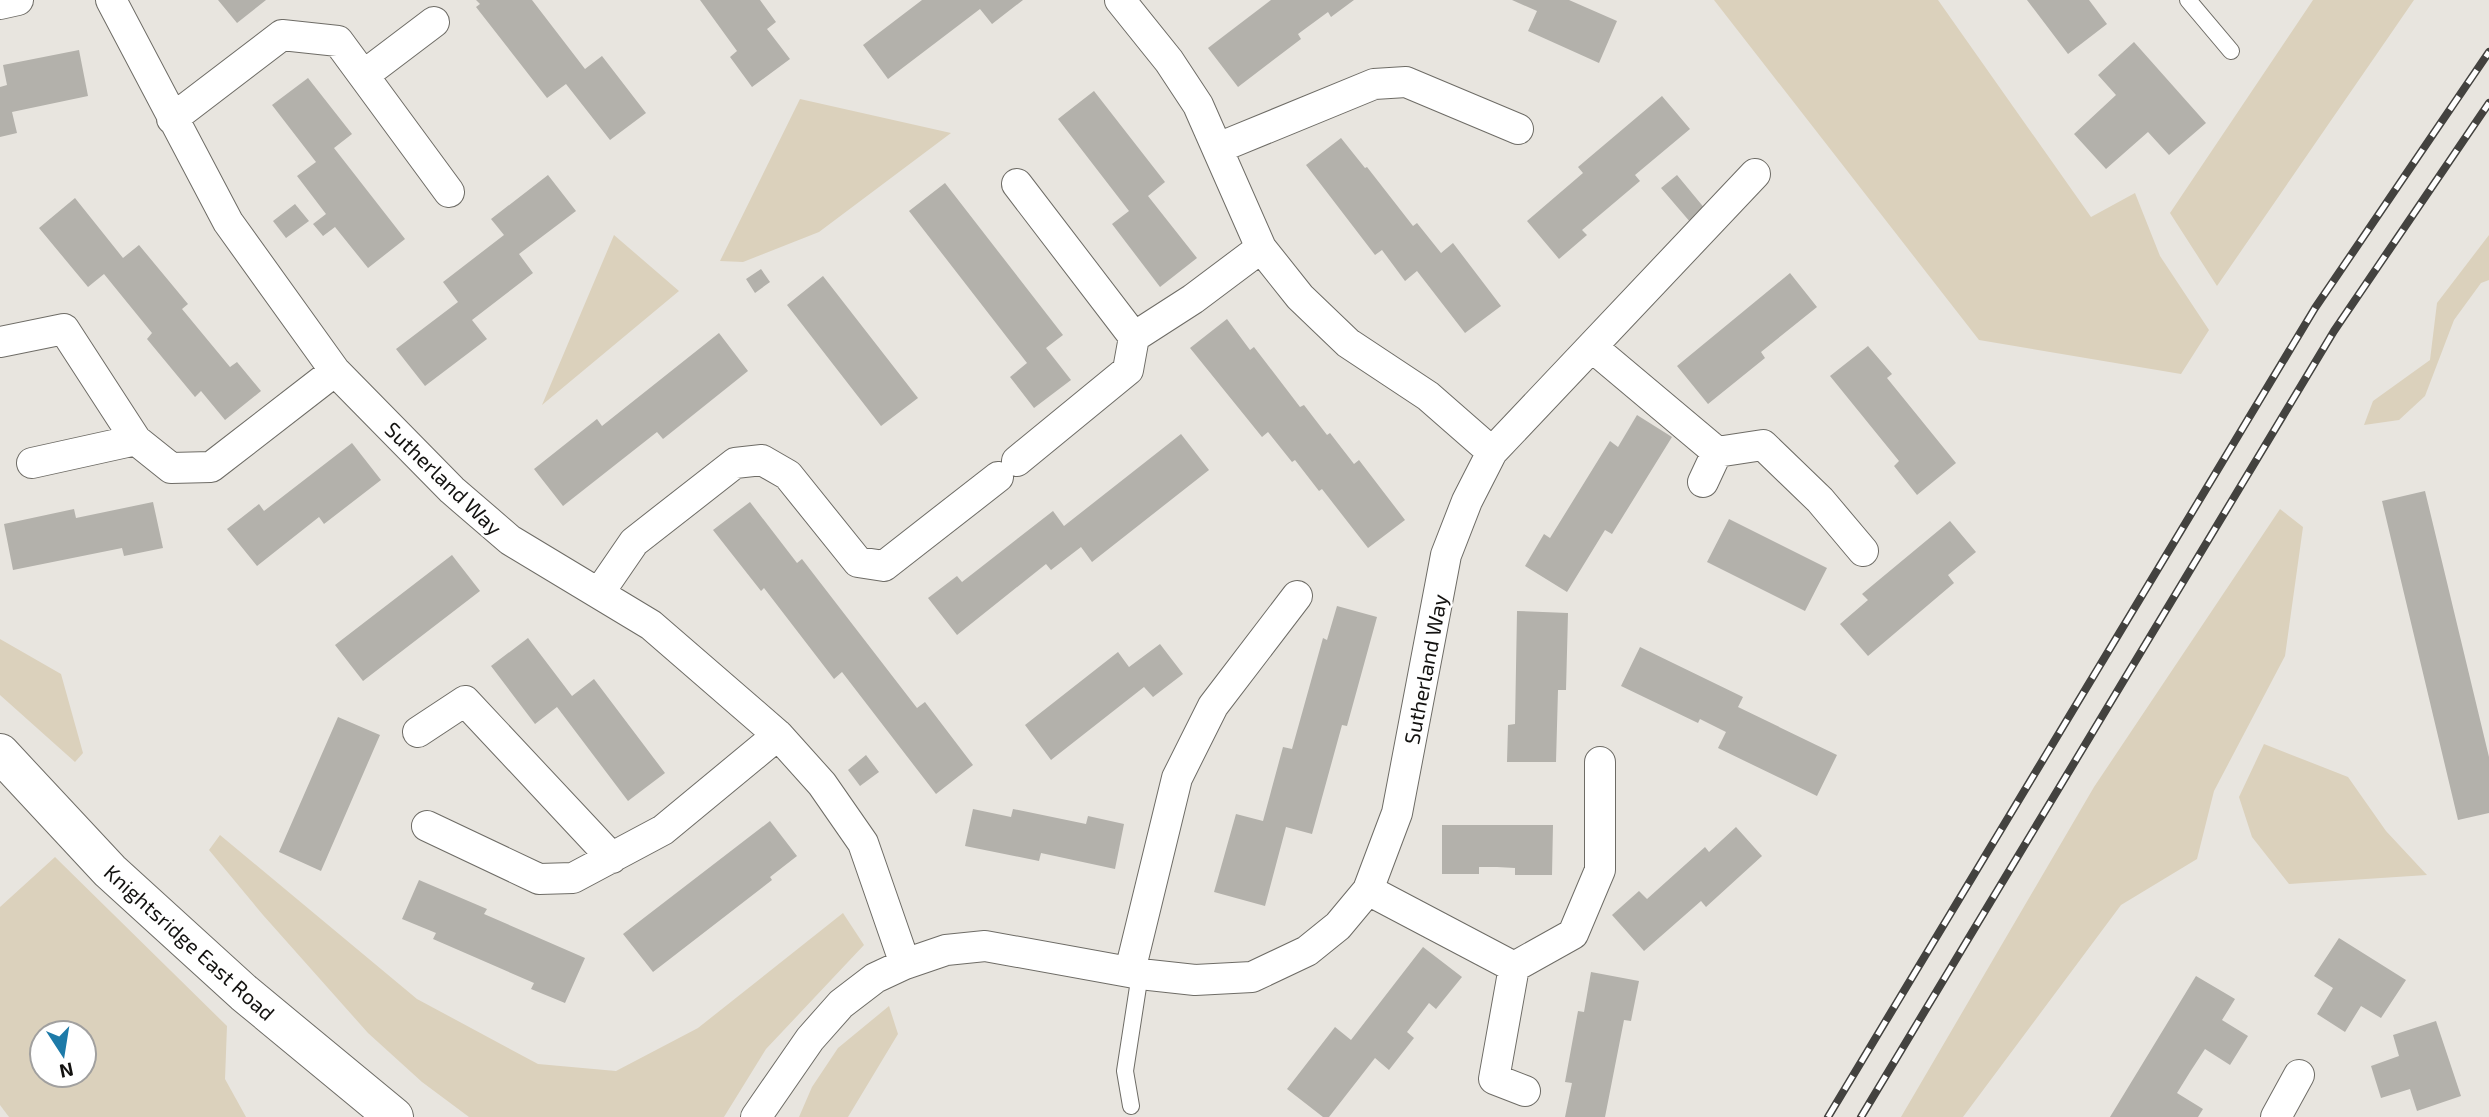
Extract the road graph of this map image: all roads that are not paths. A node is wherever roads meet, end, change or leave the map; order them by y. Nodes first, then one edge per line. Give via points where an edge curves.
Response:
1 (18, 0) edge
2 (111, 0) edge
3 (1120, 0) edge
4 (2188, 0) edge
5 (0, 4) edge
6 (434, 22) dead end
7 (2231, 51) dead end
8 (364, 75) junction
9 (172, 119) junction
10 (1518, 129) dead end
11 (1218, 148) junction
12 (1755, 174) dead end
13 (1017, 184) dead end
14 (449, 192) dead end
15 (1261, 248) junction
16 (1134, 337) junction
17 (0, 342) edge
18 (1592, 347) junction
19 (335, 371) junction
20 (136, 440) junction
21 (1492, 452) junction
22 (1717, 452) junction
23 (32, 463) dead end
24 (1703, 482) dead end
25 (1863, 551) dead end
26 (599, 593) junction
27 (1297, 596) dead end
28 (418, 732) dead end
29 (778, 735) junction
30 (0, 753) edge
31 (1600, 762) dead end
32 (427, 826) dead end
33 (612, 858) junction
34 (1367, 890) junction
35 (905, 964) junction
36 (1514, 967) junction
37 (1135, 973) junction
38 (2299, 1074) dead end
39 (1525, 1091) dead end
40 (1131, 1106) dead end
41 (394, 1117) edge
42 (756, 1117) edge
43 (2276, 1117) edge

1 - 5 street
2 - 9 street, Sutherland Way
3 - 11 street via 1169,61 1198,105
4 - 7 lane
6 - 8 street
8 - 9 street via 338,41 282,35
8 - 14 street
9 - 19 street, Sutherland Way via 228,222
10 - 11 street via 1406,82 1374,84
11 - 15 street
12 - 18 street, Sutherland Way
13 - 16 street
15 - 16 street
15 - 21 street via 1300,297 1348,343 1428,397
16 - 26 street via 1128,370 884,566 858,562 788,475 762,460 735,463 634,542
17 - 20 street via 64,329
18 - 21 street, Sutherland Way
18 - 22 street
19 - 20 street via 211,467 171,468
19 - 26 street, Sutherland Way via 452,490 510,540
20 - 23 street
21 - 34 street, Sutherland Way via 1447,555 1397,813
22 - 24 street
22 - 25 street via 1763,445 1820,500
26 - 29 street, Sutherland Way via 650,625
27 - 37 street via 1213,706 1177,778
28 - 33 street via 465,701
29 - 33 street via 663,830
29 - 35 street, Sutherland Way via 822,784 863,843
30 - 41 street, Knightsridge East Road via 110,872 244,993
31 - 36 street via 1600,870 1573,933
32 - 33 street via 539,879 573,878
34 - 36 street
34 - 37 street, Sutherland Way via 1338,926 1307,951 1252,977 1195,980
35 - 37 street, Sutherland Way via 946,950 985,946
35 - 42 street, Sutherland Way via 875,978 841,1004
36 - 39 street via 1494,1079
37 - 40 lane via 1125,1071
38 - 43 street

